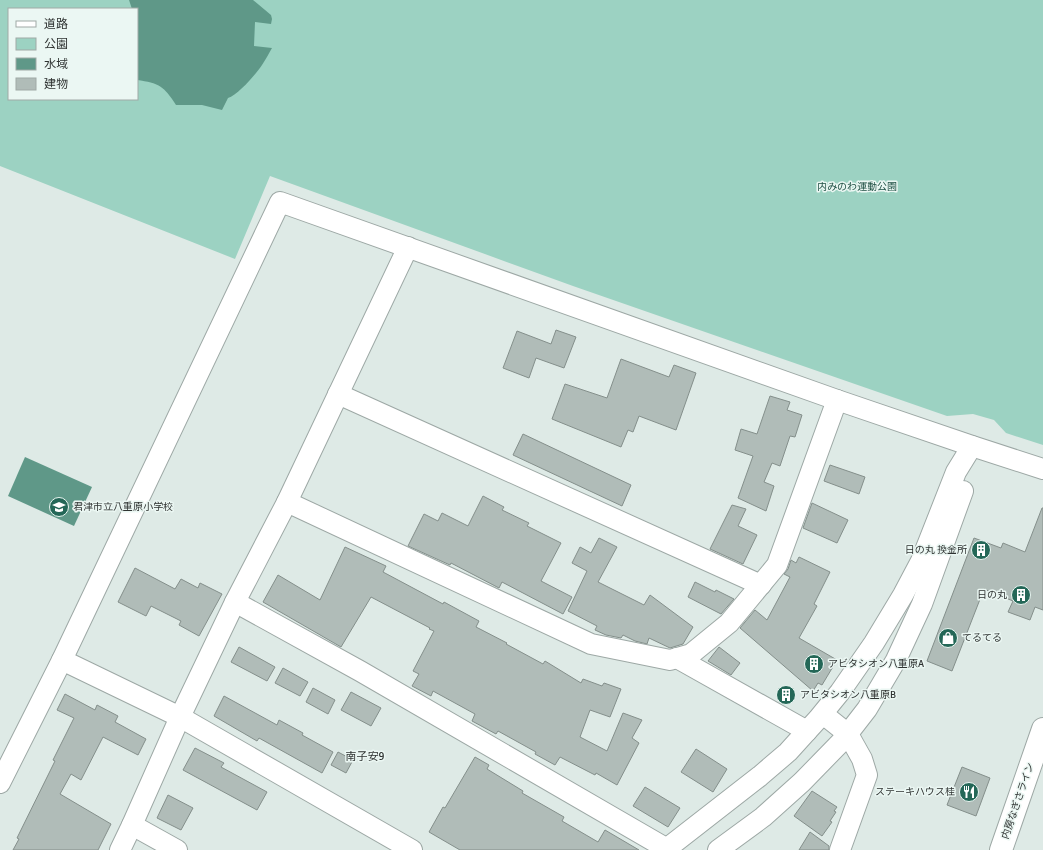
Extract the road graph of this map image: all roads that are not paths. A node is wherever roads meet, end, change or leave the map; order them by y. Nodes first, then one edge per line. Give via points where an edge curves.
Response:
1 (408, 247) junction
2 (338, 394) junction
3 (837, 400) junction
4 (972, 446) junction
5 (1043, 469) edge
6 (287, 502) junction
7 (761, 585) junction
8 (235, 602) junction
9 (677, 658) junction
10 (62, 660) junction
11 (822, 714) junction
12 (180, 717) junction
13 (1043, 729) edge
14 (807, 731) junction
15 (848, 734) junction
16 (0, 783) edge
17 (132, 826) junction
18 (667, 849) edge
19 (120, 850) edge
20 (177, 850) edge
21 (412, 850) edge
22 (718, 850) edge
23 (840, 850) edge
24 (1001, 850) edge

1 - 2 street
1 - 3 street
1 - 10 street via 280,202
2 - 6 street
2 - 7 street
3 - 4 street
3 - 7 street via 777,564
4 - 5 street
4 - 11 street via 956,472 921,561 903,595 855,671
4 - 15 street via 968,476 922,604 896,660
6 - 8 street
6 - 9 street via 591,644 670,660
7 - 9 street via 729,623 691,654
8 - 12 street
8 - 18 street via 367,674
9 - 14 street
10 - 12 street
10 - 16 street
11 - 14 street
11 - 15 street
12 - 17 street
12 - 21 street
13 - 24 highway, 内房なぎさライン
14 - 18 street via 788,752 760,776
15 - 22 street via 802,782 763,817
15 - 23 street via 862,759 867,775
17 - 19 street
17 - 20 street

